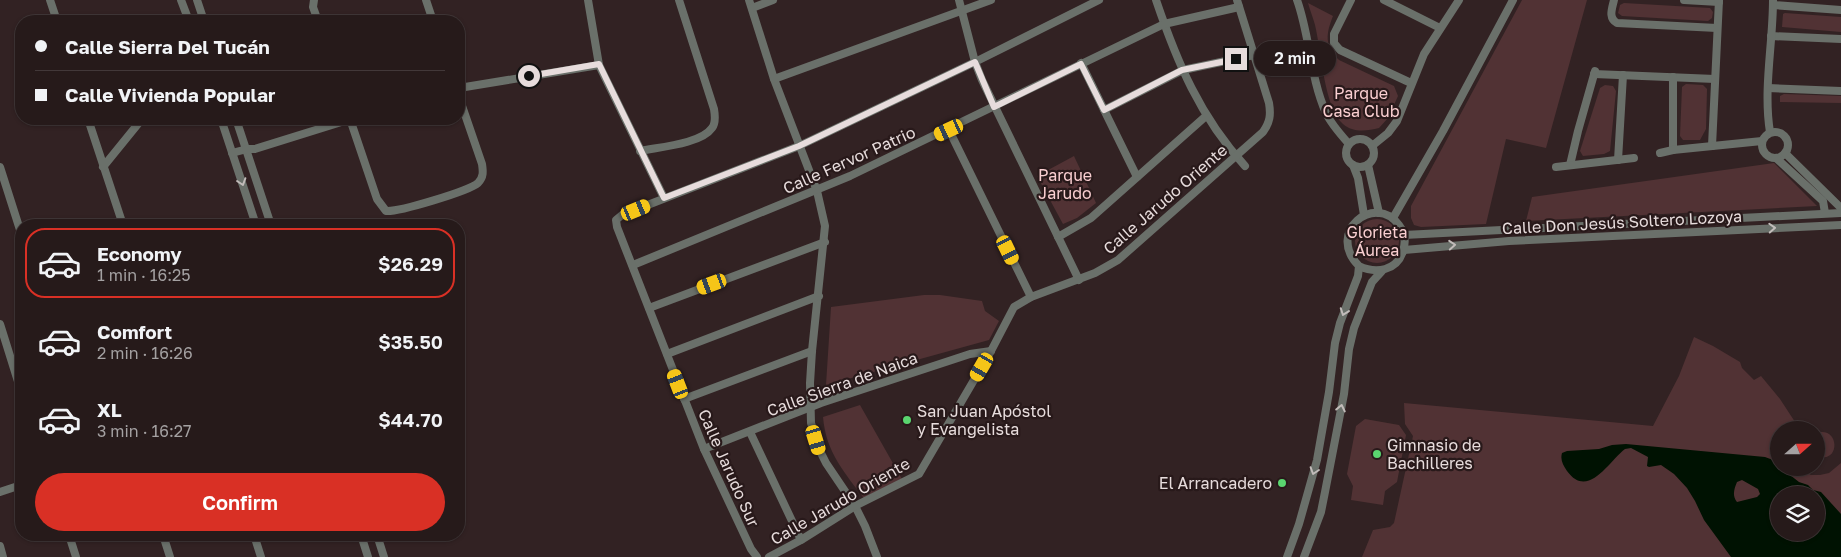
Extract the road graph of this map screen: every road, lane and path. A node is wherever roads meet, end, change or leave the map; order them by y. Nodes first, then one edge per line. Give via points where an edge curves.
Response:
1 (50, 0) edge
2 (197, 0) edge
3 (314, 0) edge
4 (426, 0) edge
5 (588, 0) edge
6 (679, 0) edge
7 (773, 0) edge
8 (959, 0) edge
9 (990, 0) edge
10 (1099, 0) edge
11 (1156, 0) edge
12 (1297, 0) edge
13 (1352, 0) edge
14 (1384, 0) edge
15 (1460, 0) edge
16 (1513, 0) edge
17 (1614, 0) edge
18 (1684, 0) edge
19 (184, 1) edge
20 (1719, 1) edge
21 (1238, 3) edge
22 (1773, 3) edge
23 (750, 4) edge
24 (962, 10) junction
25 (1841, 10) edge
26 (55, 15) edge
27 (187, 15) edge
28 (202, 15) edge
29 (316, 15) edge
30 (431, 15) edge
31 (1164, 24) junction
32 (1440, 28) junction
33 (1717, 28) junction
34 (1771, 36) junction
35 (1841, 39) edge
36 (1254, 55) junction
37 (975, 62) junction
38 (599, 64) junction
39 (1081, 64) junction
40 (1182, 70) junction
41 (1624, 76) junction
42 (1673, 78) junction
43 (774, 79) junction
44 (1714, 79) junction
45 (1411, 83) junction
46 (465, 87) edge
47 (1768, 88) junction
48 (1841, 90) edge
49 (994, 107) junction
50 (1104, 110) junction
51 (465, 114) edge
52 (1206, 116) junction
53 (90, 125) edge
54 (137, 125) edge
55 (223, 125) edge
56 (238, 125) edge
57 (332, 125) edge
58 (353, 125) edge
59 (949, 130) junction
60 (1770, 132) junction
61 (1762, 141) junction
62 (1349, 144) junction
63 (799, 146) junction
64 (1372, 146) junction
65 (1712, 146) junction
66 (247, 149) junction
67 (1673, 150) junction
68 (640, 151) junction
69 (232, 153) junction
70 (1660, 153) dead end
71 (1785, 153) junction
72 (1236, 155) junction
73 (1634, 158) dead end
74 (1776, 158) junction
75 (1618, 160) junction
76 (1353, 165) junction
77 (1368, 165) junction
78 (1570, 165) junction
79 (1245, 166) dead end
80 (0, 167) edge
81 (103, 167) junction
82 (1556, 167) dead end
83 (1137, 177) junction
84 (1815, 187) junction
85 (817, 191) junction
86 (8, 194) junction
87 (1374, 195) junction
88 (0, 197) edge
89 (1362, 197) junction
90 (664, 198) junction
91 (1840, 211) edge
92 (1379, 213) junction
93 (1825, 213) junction
94 (1364, 215) junction
95 (1393, 218) junction
96 (16, 219) edge
97 (121, 219) edge
98 (254, 219) edge
99 (269, 219) edge
100 (1839, 225) edge
101 (1404, 234) junction
102 (1058, 237) junction
103 (825, 242) junction
104 (1404, 250) junction
105 (633, 265) junction
106 (1359, 266) junction
107 (1382, 270) junction
108 (1079, 280) junction
109 (819, 296) junction
110 (1031, 298) junction
111 (649, 308) junction
112 (0, 324) edge
113 (812, 351) junction
114 (991, 351) junction
115 (666, 354) junction
116 (15, 372) edge
117 (684, 399) junction
118 (810, 407) junction
119 (750, 432) junction
120 (704, 449) junction
121 (15, 487) edge
122 (0, 492) edge
123 (855, 506) junction
124 (801, 540) junction
125 (71, 541) edge
126 (164, 541) edge
127 (256, 541) edge
128 (363, 541) edge
129 (379, 541) edge
130 (0, 546) edge
131 (879, 556) edge
132 (4, 557) edge
133 (76, 557) edge
134 (170, 557) edge
135 (261, 557) edge
136 (368, 557) edge
137 (384, 557) edge
138 (758, 557) edge
139 (769, 557) edge
140 (1287, 557) edge
141 (1304, 557) edge

1 - 26 street
2 - 28 street
3 - 29 street
4 - 30 street
5 - 38 street
6 - 68 street via 714,109 713,127 707,134 684,143
7 - 23 street
8 - 24 street
9 - 24 street
10 - 37 street
11 - 31 street
12 - 62 street via 1326,114
13 - 45 street via 1334,34 1334,43 1340,50
14 - 32 street
15 - 32 street
16 - 95 street
17 - 33 street via 1612,18 1617,23
18 - 20 street
19 - 27 street
20 - 33 street
21 - 31 street, Calle Fervor Patrio
21 - 36 street
22 - 25 street
22 - 34 street
23 - 43 street
24 - 37 street
24 - 43 street
31 - 39 street, Calle Fervor Patrio
31 - 40 street
32 - 45 street
33 - 44 street
34 - 35 street
34 - 47 street
36 - 40 street
36 - 72 street, Calle Jarudo Oriente via 1269,103 1270,117 1263,132
37 - 49 street
37 - 63 street
38 - 46 street
38 - 68 street
39 - 49 street, Calle Fervor Patrio
39 - 50 street
40 - 50 street
40 - 52 street
41 - 42 street
41 - 75 street
41 - 78 street via 1595,71
42 - 44 street
42 - 67 street
43 - 63 street
44 - 65 street
45 - 64 street via 1397,121
47 - 48 street
47 - 60 street
49 - 59 street, Calle Fervor Patrio
49 - 102 street
50 - 83 street
51 - 58 street via 482,164 483,173 477,184 401,210 386,211 377,199
52 - 72 street
52 - 83 street
53 - 81 street
54 - 81 street
55 - 69 street
56 - 66 street
57 - 66 street
59 - 85 street, Calle Fervor Patrio
59 - 110 street
60 - 61 street
60 - 71 street via 1779,132 1786,137
61 - 65 street
61 - 74 street via 1762,150
62 - 64 street via 1361,139
62 - 76 street via 1346,156
63 - 85 street
63 - 90 street
64 - 77 street via 1374,156
65 - 67 street
66 - 69 street
66 - 99 street
67 - 70 street
68 - 90 street
69 -> 98 street
71 - 74 street
71 - 84 street
72 - 79 street
72 - 108 street, Calle Jarudo Oriente via 1118,260
73 - 75 street
74 - 84 street
75 - 78 street
76 - 77 street
76 - 89 street
77 - 87 street
78 - 82 street
80 - 86 street
81 - 97 street
83 - 102 street via 1091,218
84 - 91 street
84 - 93 street
85 - 103 street
85 - 105 street, Calle Fervor Patrio
86 - 88 street
86 - 96 street
87 - 89 street
87 - 92 street
89 - 94 street
90 - 105 street, Calle Jarudo Sur via 616,220
91 - 93 street, Calle Don Jesús Soltero Lozoya
91 - 100 street
92 - 94 street
92 - 95 street
93 - 101 street, Calle Don Jesús Soltero Lozoya
94 - 106 street via 1351,226 1347,243 1353,260
95 - 101 street
104 -> 100 street, Calle Don Jesús Soltero Lozoya via 1509,241
101 - 104 street
102 - 108 street
103 - 109 street
103 - 111 street
104 - 107 street via 1396,264
105 - 111 street, Calle Jarudo Sur
106 - 107 street
106 -> 140 street via 1335,343 1317,460 1300,524
141 -> 107 street via 1326,492 1354,328 1372,282
108 - 110 street, Calle Jarudo Oriente
109 - 113 street
109 - 115 street
110 - 114 street, Calle Jarudo Oriente via 1014,307
111 - 115 street, Calle Jarudo Sur
112 - 116 street
113 - 117 street
113 - 118 street
114 - 118 street, Calle Sierra de Naica via 970,354
114 - 123 street, Calle Jarudo Oriente via 919,474
115 - 117 street, Calle Jarudo Sur
117 - 120 street, Calle Jarudo Sur
118 - 119 street, Calle Sierra de Naica
118 - 123 street via 820,451
119 - 120 street, Calle Sierra de Naica
119 - 124 street
120 - 138 street, Calle Jarudo Sur via 751,549
121 - 122 street
123 - 124 street, Calle Jarudo Oriente
123 - 131 street
124 - 139 street, Calle Jarudo Oriente
125 - 133 street
126 - 134 street
127 - 135 street
128 - 136 street
129 - 137 street
130 - 132 street

